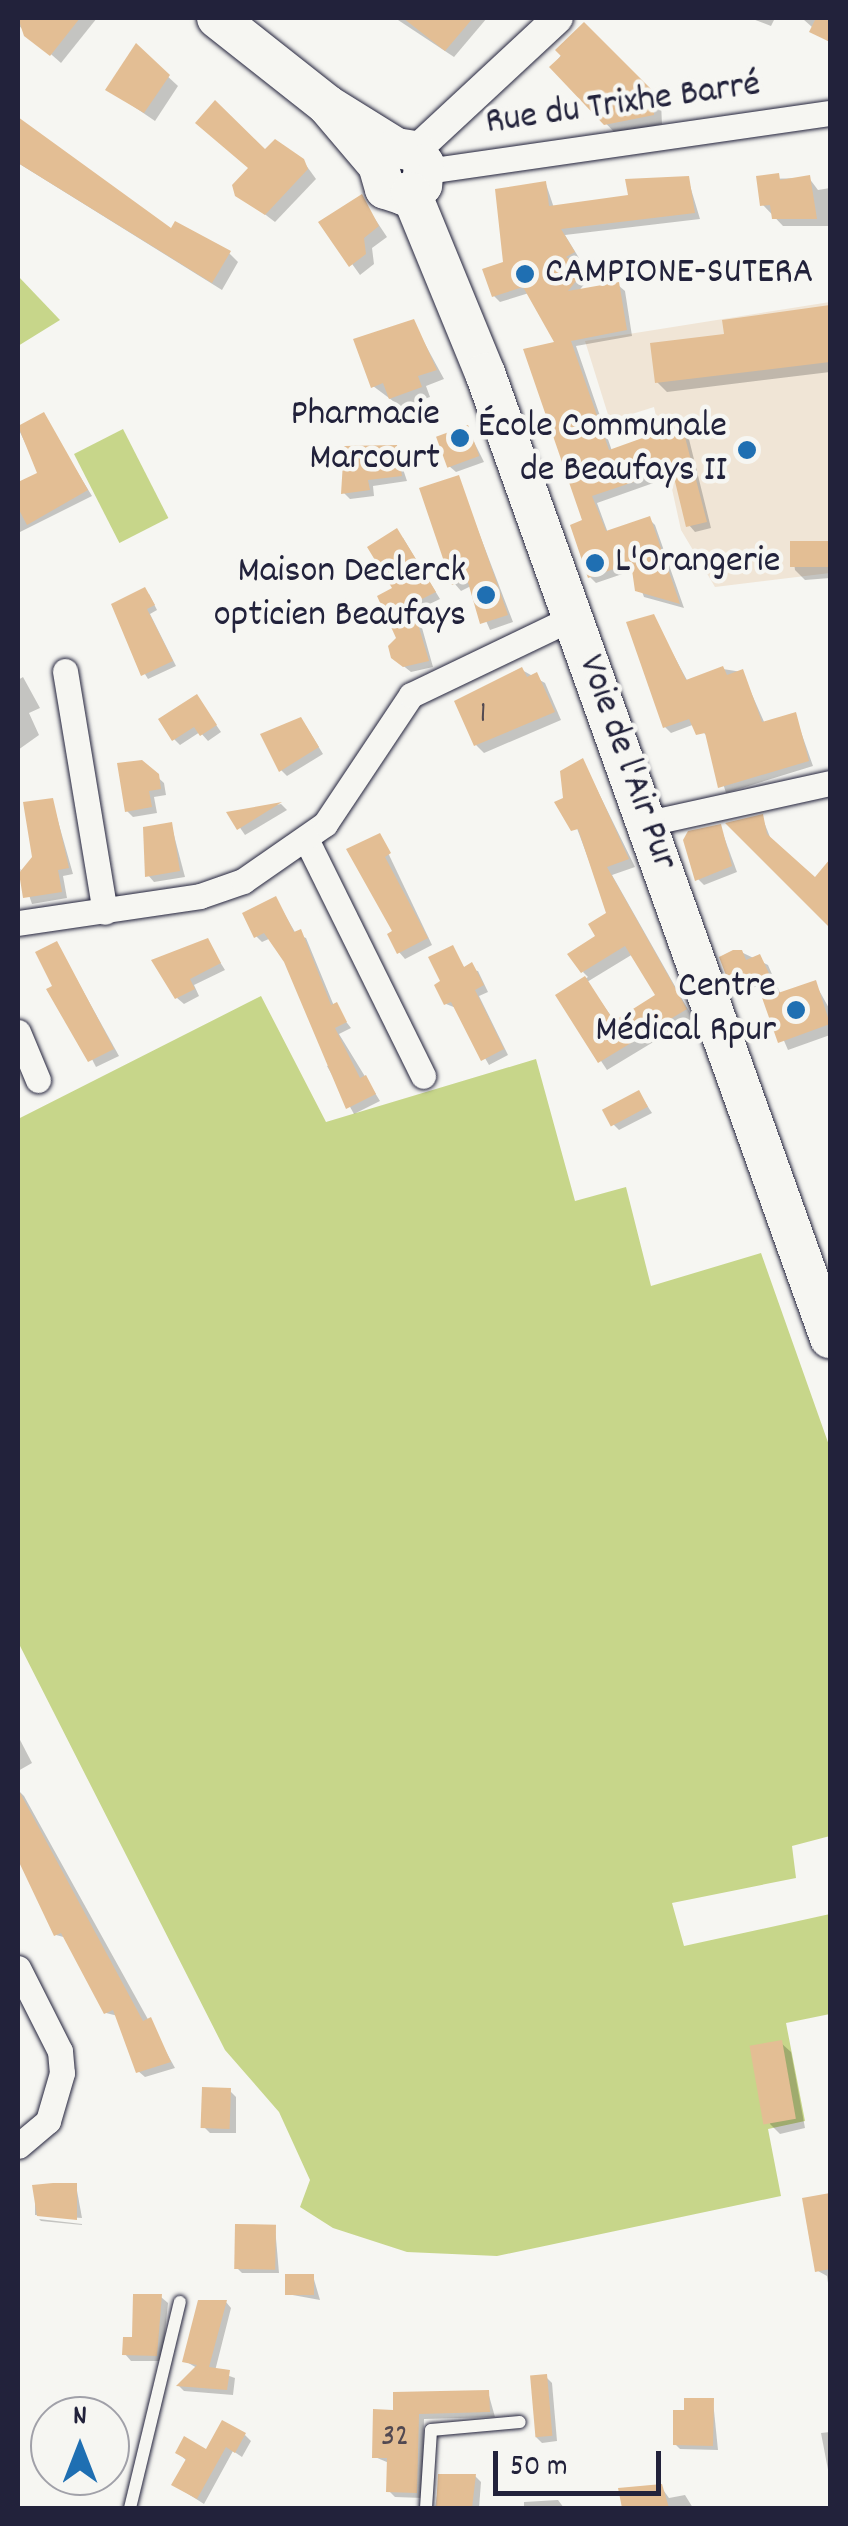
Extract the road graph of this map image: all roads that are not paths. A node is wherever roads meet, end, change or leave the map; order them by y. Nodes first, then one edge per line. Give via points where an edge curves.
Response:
1 (218, 18) edge
2 (558, 18) edge
3 (830, 113) edge
4 (405, 166) junction
5 (574, 617) junction
6 (65, 671) dead end
7 (830, 783) edge
8 (648, 824) junction
9 (307, 841) junction
10 (106, 912) junction
11 (18, 923) edge
12 (18, 1032) edge
13 (424, 1076) dead end
14 (38, 1080) dead end
15 (830, 1338) edge
16 (18, 1968) edge
17 (18, 2146) edge
18 (180, 2302) dead end
19 (520, 2422) dead end
20 (130, 2508) edge
21 (426, 2508) edge

1 - 4 main road
2 - 4 street
3 - 4 street, Rue du Trixhe Barré
4 - 5 main road, Voie de l'Air Pur
5 - 8 main road, Voie de l'Air Pur
5 - 9 street via 410,696 326,824
6 - 10 street
7 - 8 street
8 - 15 main road, Voie de l'Air Pur
9 - 10 street via 228,889
9 - 13 street
10 - 11 street
12 - 14 street
16 - 17 street via 60,2052 62,2072 48,2120
18 - 20 lane
19 - 21 lane via 431,2430

